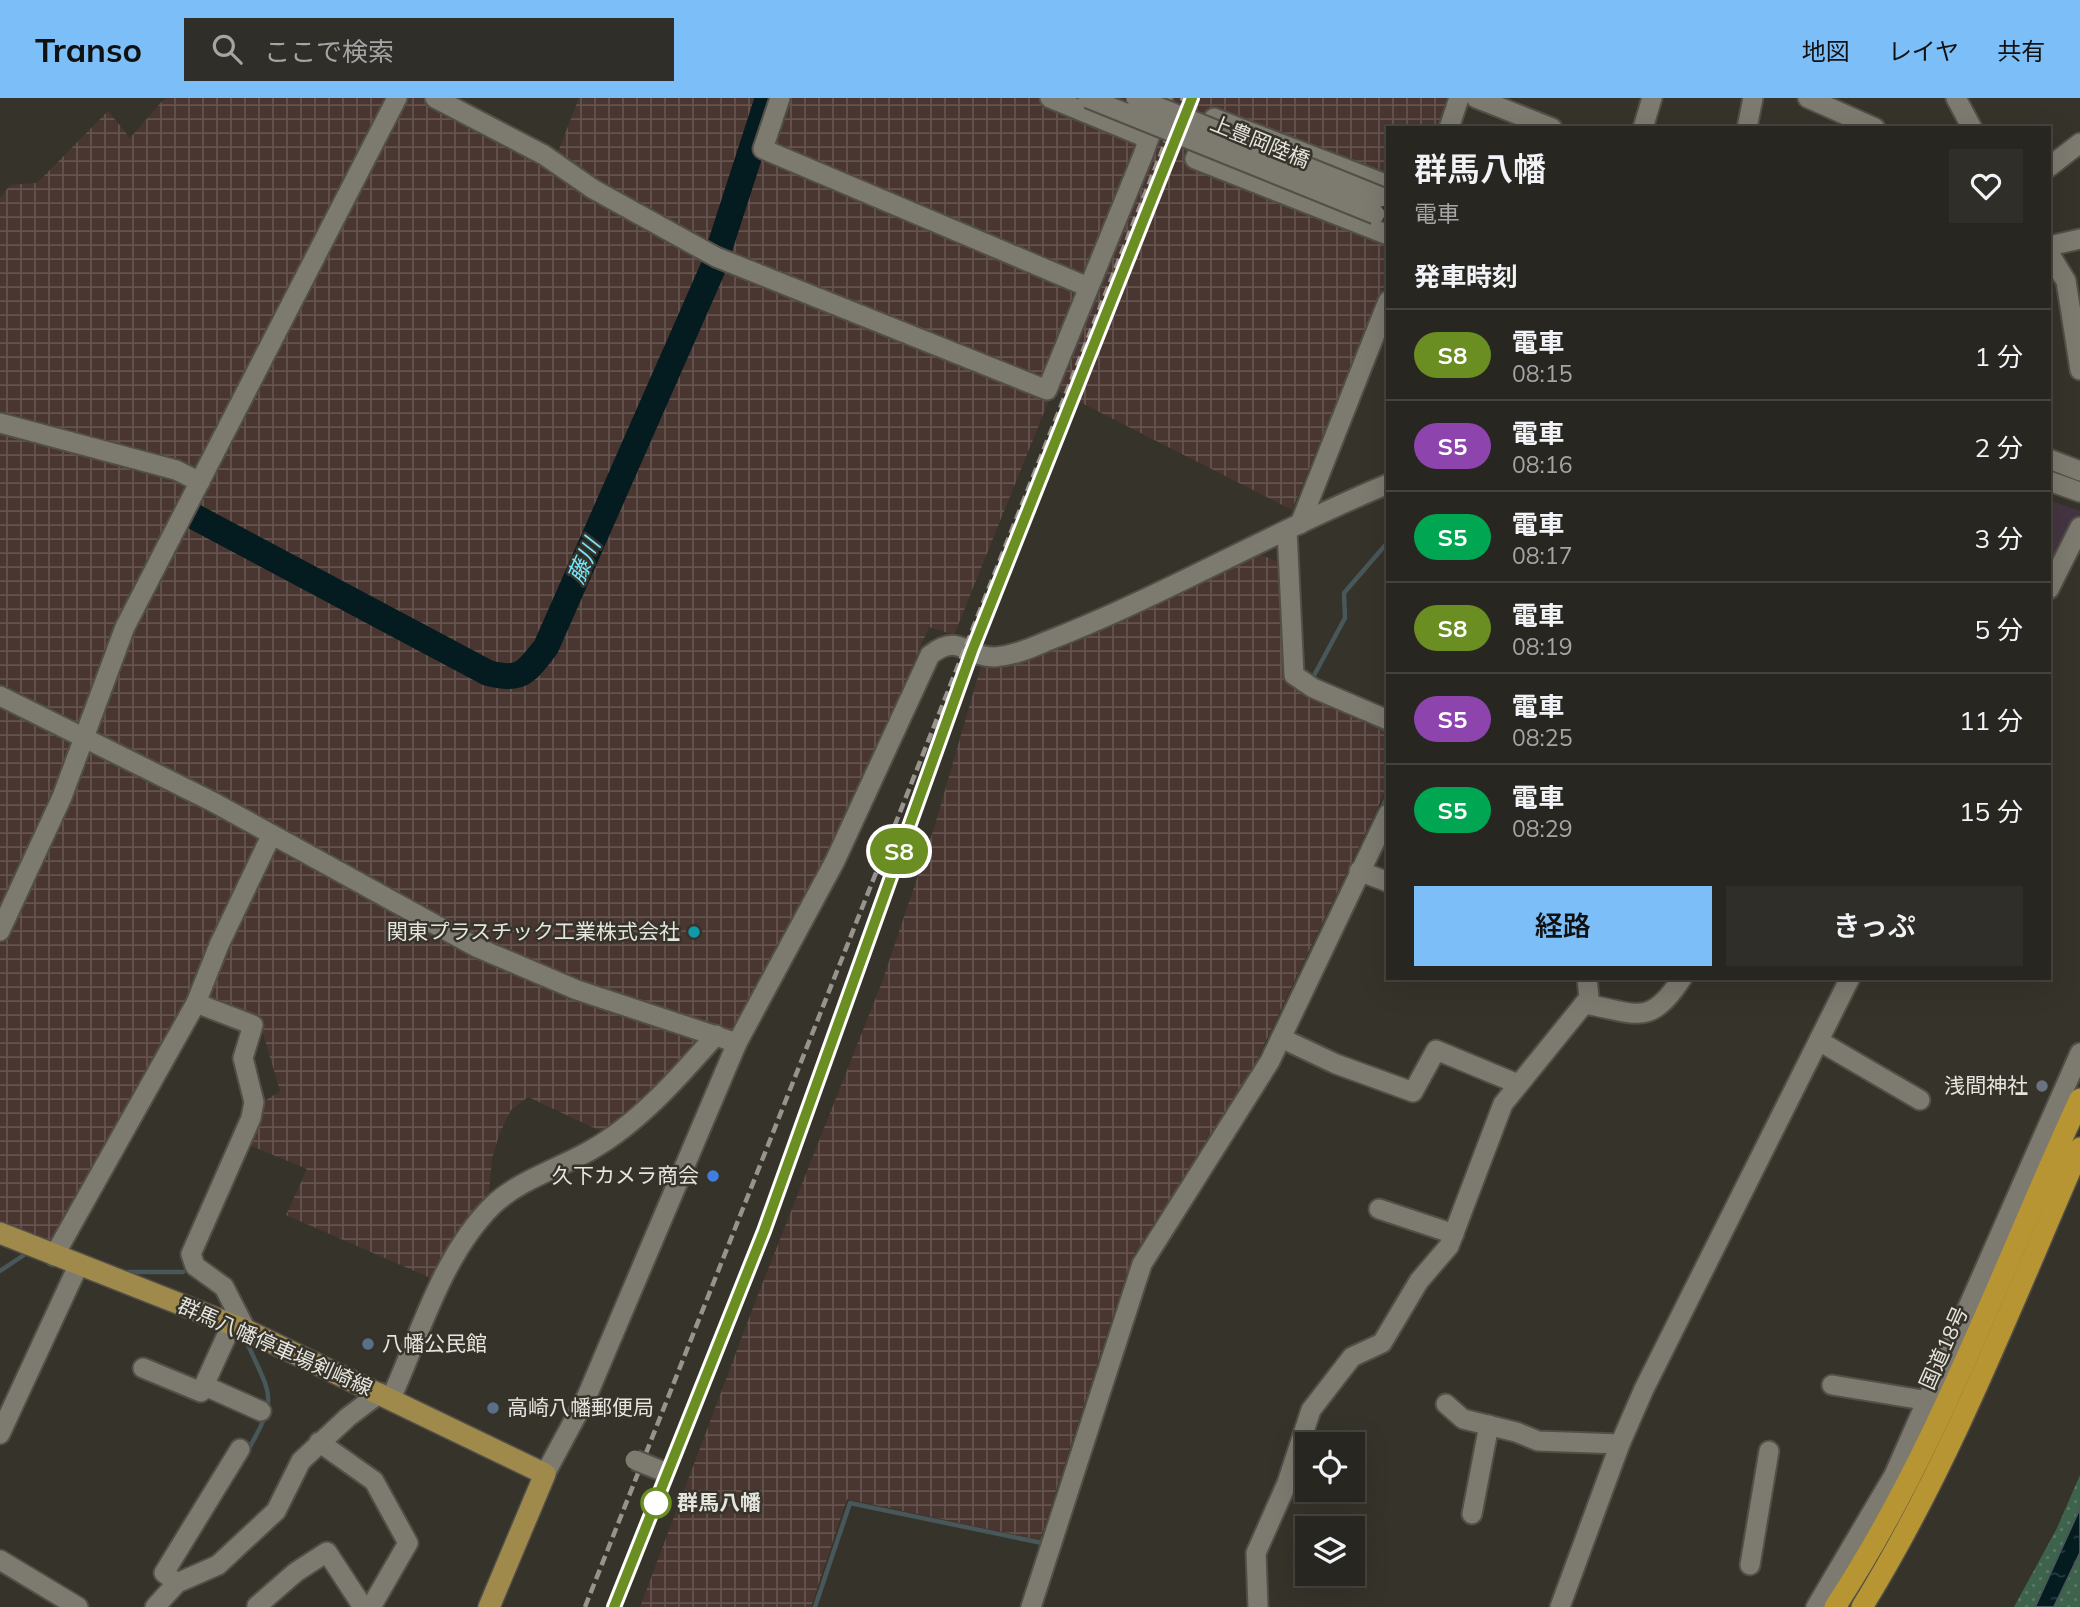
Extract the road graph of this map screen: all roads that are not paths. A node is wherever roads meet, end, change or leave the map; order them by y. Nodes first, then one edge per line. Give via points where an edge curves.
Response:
1 (397, 98) edge
2 (435, 98) edge
3 (780, 98) edge
4 (1050, 98) edge
5 (1088, 98) edge
6 (1136, 98) edge
7 (1163, 98) edge
8 (1459, 98) edge
9 (1476, 98) edge
10 (1652, 98) edge
11 (1754, 98) edge
12 (1808, 98) edge
13 (1956, 98) edge
14 (1449, 126) edge
15 (1547, 126) edge
16 (1644, 126) edge
17 (1747, 126) edge
18 (1871, 126) edge
19 (1971, 126) edge
20 (1147, 138) junction
21 (2080, 143) edge
22 (2051, 165) edge
23 (1384, 203) edge
24 (1386, 234) edge
25 (2080, 239) edge
26 (2051, 246) edge
27 (2051, 256) edge
28 (1088, 287) junction
29 (1386, 306) edge
30 (2080, 370) edge
31 (0, 423) edge
32 (2051, 460) edge
33 (2080, 471) edge
34 (200, 482) junction
35 (2051, 482) edge
36 (1386, 485) edge
37 (2080, 492) edge
38 (1293, 527) junction
39 (2080, 527) edge
40 (2051, 585) edge
41 (0, 696) edge
42 (1386, 719) edge
43 (83, 735) junction
44 (1386, 822) edge
45 (271, 836) junction
46 (1359, 871) junction
47 (1386, 881) edge
48 (0, 931) edge
49 (1587, 980) edge
50 (1681, 980) edge
51 (1849, 980) edge
52 (196, 1003) junction
53 (1584, 1004) junction
54 (716, 1035) junction
55 (1281, 1038) junction
56 (1819, 1041) junction
57 (737, 1043) junction
58 (2080, 1053) edge
59 (1518, 1084) junction
60 (2080, 1099) edge
61 (1920, 1100) dead end
62 (2080, 1148) edge
63 (1379, 1209) dead end
64 (0, 1233) edge
65 (1454, 1234) junction
66 (54, 1256) junction
67 (78, 1266) junction
68 (239, 1327) junction
69 (143, 1368) dead end
70 (1832, 1385) dead end
71 (205, 1386) junction
72 (386, 1395) junction
73 (1929, 1401) junction
74 (1446, 1404) dead end
75 (261, 1411) dead end
76 (1489, 1425) junction
77 (0, 1434) edge
78 (319, 1442) junction
79 (1620, 1444) junction
80 (240, 1449) dead end
81 (1769, 1451) dead end
82 (635, 1460) dead end
83 (662, 1471) dead end
84 (545, 1474) junction
85 (1472, 1514) dead end
86 (0, 1560) edge
87 (1750, 1564) dead end
88 (177, 1583) junction
89 (257, 1606) edge
90 (78, 1607) edge
91 (155, 1607) edge
92 (363, 1607) edge
93 (371, 1607) edge
94 (489, 1607) edge
95 (1031, 1607) edge
96 (1258, 1607) edge
97 (1560, 1607) edge
98 (1816, 1607) edge
99 (1835, 1607) edge
100 (1862, 1607) edge

1 - 34 street
2 - 28 street via 544,155 716,257 1047,390
3 - 28 street via 763,149
4 - 20 street
5 - 23 street, 上豊岡陸橋, bridge
6 - 23 street, 上豊岡陸橋, bridge
7 - 20 street
8 - 14 street
9 - 15 street
10 - 16 street
11 - 17 street
12 - 18 street
13 - 19 street
20 - 28 street
21 - 22 street
23 - 24 street via 1214,118 1195,159
25 - 26 street
27 - 30 street via 2066,281
29 - 38 street
31 - 34 street via 176,470
32 - 33 street
34 - 43 street via 125,628
35 - 37 street
36 - 38 street
38 - 42 street via 1294,675 1313,688
38 - 57 street via 1104,620 1019,652 992,657 957,644 930,655 835,861
39 - 40 street
41 - 43 street
43 - 45 street
43 - 48 street via 62,797
44 - 46 street
45 - 52 street
45 - 54 street via 476,947 577,990
46 - 47 street
46 - 55 street
49 - 53 street
50 - 53 street via 1670,997 1650,1013
51 - 56 street
52 - 66 street
52 - 68 street via 253,1025 243,1058 254,1102 251,1118 191,1254 195,1266 224,1286
53 - 59 street
54 - 57 street
54 - 72 street via 615,1134 506,1195 488,1211 451,1264
55 - 59 street via 1413,1092 1436,1050
55 - 95 street via 1142,1265
56 - 61 street
56 - 79 street
57 - 84 street via 587,1396
58 - 73 street
59 - 65 street via 1503,1104
60 - 99 highway, 国道18号 via 1939,1420 1898,1502
62 - 100 highway via 1959,1427
63 - 65 street
64 - 66 main road, 群馬八幡停車場剣崎線
65 - 96 street via 1382,1343 1352,1357 1311,1410 1287,1483 1256,1553
66 - 67 main road, 群馬八幡停車場剣崎線
67 - 68 main road, 群馬八幡停車場剣崎線
67 - 77 street
68 - 71 street
68 - 72 main road, 群馬八幡停車場剣崎線
69 - 71 street via 201,1392
70 - 73 street
71 - 75 street
72 - 78 street
72 - 84 main road, 群馬八幡停車場剣崎線
73 - 98 street via 1894,1475
74 - 76 street via 1463,1419
76 - 79 street via 1538,1441
76 - 85 street
78 - 88 street via 292,1473 276,1511 218,1565
78 - 93 street via 374,1481 408,1543
79 - 97 street
80 - 88 street via 164,1573
81 - 87 street
82 - 83 street, bridge
84 - 94 main road
86 - 90 street
88 - 91 street
89 - 92 street via 327,1552

